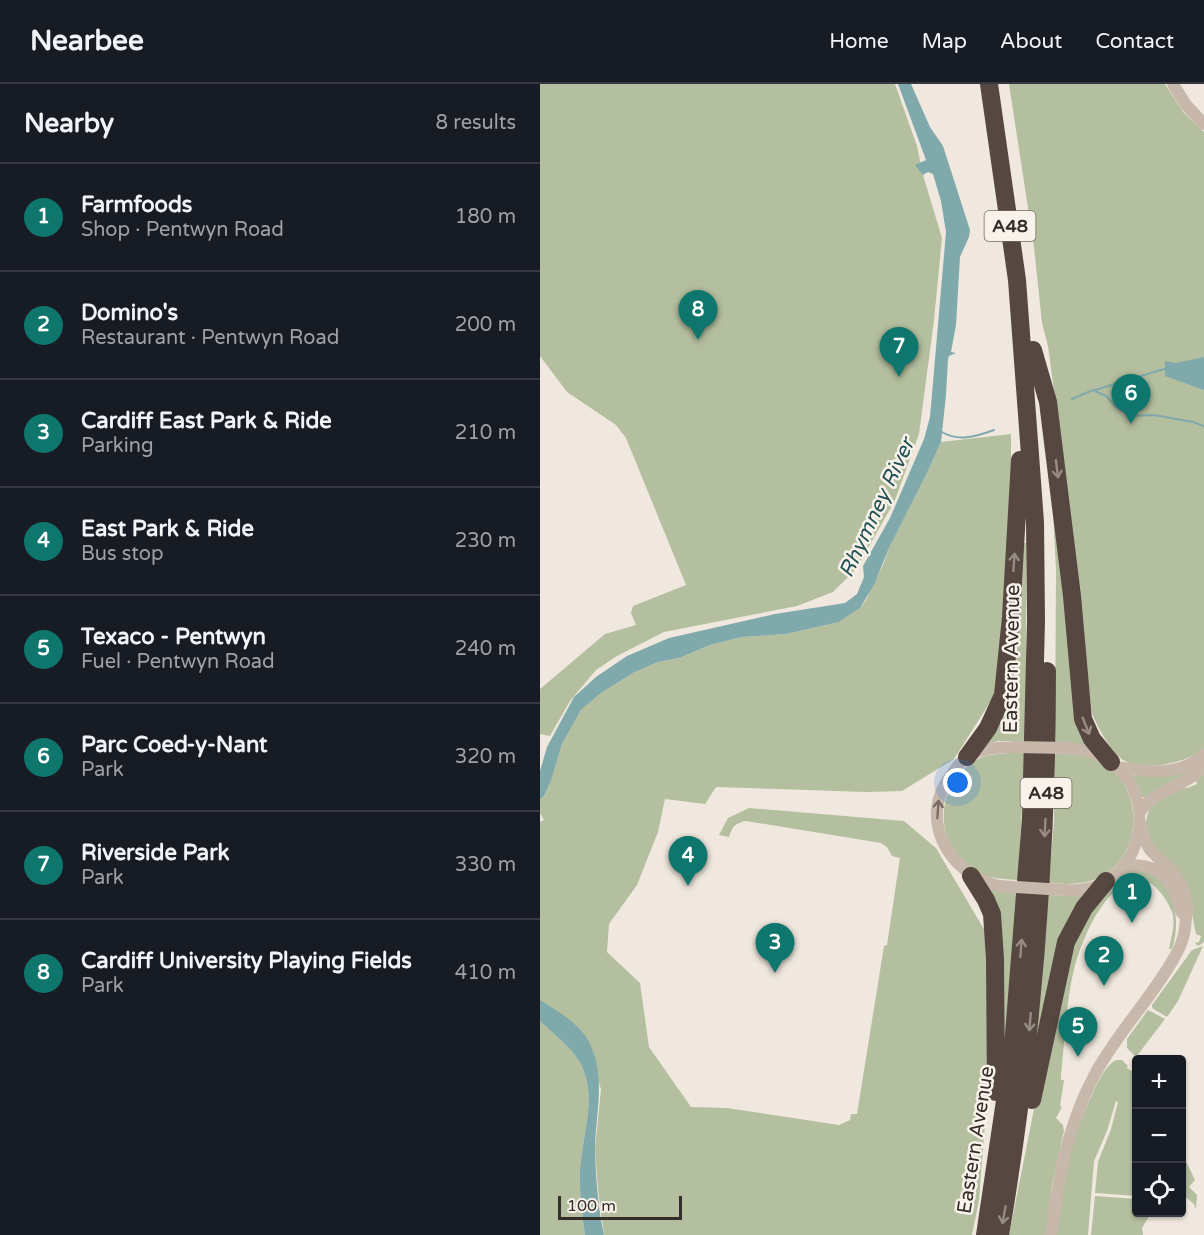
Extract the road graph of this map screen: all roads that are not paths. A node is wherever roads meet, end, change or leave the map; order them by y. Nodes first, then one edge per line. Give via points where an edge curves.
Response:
1 (989, 84) edge
2 (1000, 84) edge
3 (1173, 84) edge
4 (1204, 124) edge
5 (1033, 350) junction
6 (1024, 368) junction
7 (1204, 755) edge
8 (967, 757) junction
9 (1114, 764) junction
10 (1204, 767) edge
11 (1140, 812) junction
12 (1141, 825) junction
13 (1120, 869) junction
14 (971, 876) junction
15 (1106, 881) junction
16 (1185, 916) junction
17 (1003, 1170) junction
18 (984, 1235) edge
19 (1000, 1235) edge
20 (1051, 1235) edge

1 - 6 highway, Eastern Avenue / A48 via 1009,215
2 - 5 highway, Eastern Avenue / A48
3 - 4 street
5 -> 9 highway via 1048,402 1083,719 1092,739
5 -> 17 highway, Eastern Avenue / A48 via 1047,622 1045,819 1028,1049
8 -> 6 highway via 988,728 1003,695 1017,527
17 -> 6 highway, Eastern Avenue / A48 via 1031,818 1035,522
7 - 9 street via 1170,771
8 - 9 street, bridge via 983,750 1066,748 1088,751
14 -> 8 street via 945,848 937,824 939,796
9 - 11 street via 1134,790
10 - 11 street via 1193,777 1152,797
11 - 12 street
12 - 13 street via 1137,842
12 - 16 street via 1150,851 1181,886 1188,910
13 - 15 street
13 - 16 street via 1138,865 1154,869 1174,891
14 - 15 street, bridge via 999,886 1064,890
14 - 17 highway via 992,914 997,1077 992,1140
15 - 17 highway via 1084,908 1066,942 1022,1144
16 - 20 street via 1183,941 1174,958 1094,1074 1084,1095 1062,1161
17 - 18 highway, Eastern Avenue / A48
17 -> 19 highway, Eastern Avenue / A48

